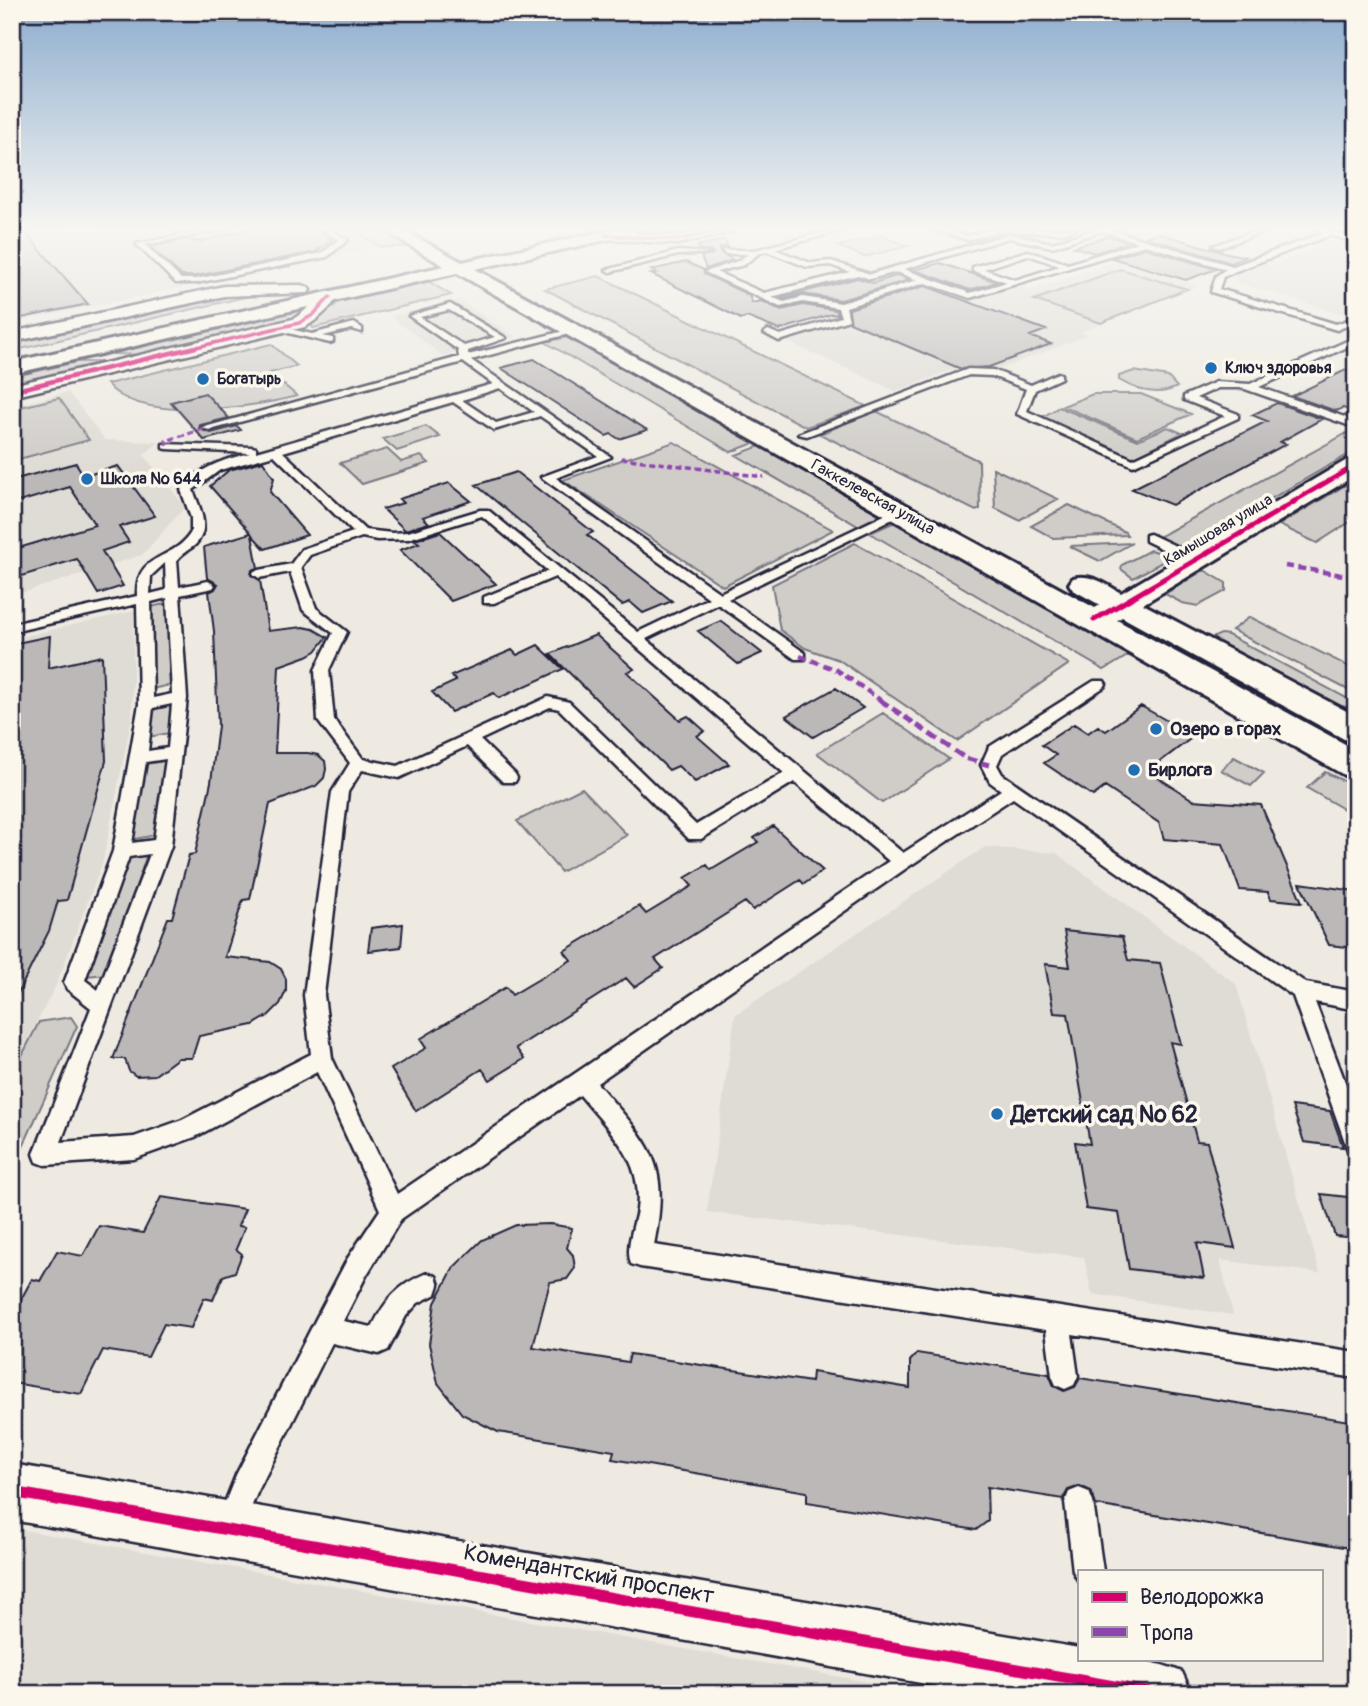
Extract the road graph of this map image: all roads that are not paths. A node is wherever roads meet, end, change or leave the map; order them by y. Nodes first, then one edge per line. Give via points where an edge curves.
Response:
1 (143, 309) edge
2 (220, 309) edge
3 (278, 309) edge
4 (318, 309) edge
5 (443, 309) edge
6 (453, 309) edge
7 (539, 309) edge
8 (557, 309) edge
9 (842, 309) edge
10 (1276, 309) edge
11 (462, 314) junction
12 (1356, 319) edge
13 (1337, 327) junction
14 (276, 329) junction
15 (359, 330) dead end
16 (573, 330) junction
17 (768, 333) dead end
18 (1356, 333) edge
19 (310, 336) junction
20 (12, 337) edge
21 (330, 340) dead end
22 (1356, 340) edge
23 (521, 344) junction
24 (73, 354) junction
25 (464, 354) junction
26 (12, 356) edge
27 (141, 360) junction
28 (12, 368) edge
29 (1058, 376) dead end
30 (501, 385) junction
31 (1031, 388) junction
32 (1249, 388) junction
33 (12, 391) edge
34 (455, 398) junction
35 (541, 412) junction
36 (1353, 422) edge
37 (206, 428) dead end
38 (803, 435) junction
39 (167, 446) dead end
40 (826, 447) dead end
41 (276, 450) junction
42 (1353, 469) edge
43 (897, 485) dead end
44 (899, 512) junction
45 (361, 533) junction
46 (1150, 538) dead end
47 (177, 551) junction
48 (1195, 560) junction
49 (295, 567) junction
50 (557, 572) junction
51 (259, 574) dead end
52 (208, 585) dead end
53 (174, 592) junction
54 (144, 598) junction
55 (489, 600) dead end
56 (719, 600) junction
57 (1107, 612) junction
58 (12, 628) edge
59 (637, 638) junction
60 (800, 656) dead end
61 (1099, 684) dead end
62 (180, 698) junction
63 (146, 704) junction
64 (1355, 728) edge
65 (469, 739) junction
66 (176, 752) junction
67 (139, 758) junction
68 (358, 763) junction
69 (1356, 766) edge
70 (795, 774) junction
71 (509, 778) dead end
72 (1011, 791) junction
73 (162, 846) junction
74 (121, 851) junction
75 (902, 862) junction
76 (1301, 991) junction
77 (1356, 1001) edge
78 (102, 1005) junction
79 (322, 1059) junction
80 (583, 1082) junction
81 (1356, 1142) edge
82 (393, 1211) junction
83 (428, 1285) dead end
84 (1058, 1321) junction
85 (325, 1328) junction
86 (1356, 1365) edge
87 (1065, 1376) dead end
88 (12, 1492) edge
89 (1079, 1502) dead end
90 (229, 1530) junction
91 (1088, 1570) edge
92 (1099, 1671) edge
93 (1160, 1694) edge

1 - 20 street
2 - 26 main road
3 - 24 main road
4 - 14 street via 308,319
5 - 25 lane via 413,316
6 - 11 lane
7 - 16 main road, Гаккелевская улица
8 - 38 main road, Гаккелевская улица
9 - 17 lane via 846,318 779,338
10 - 13 lane
11 - 23 lane via 477,317
11 - 25 lane via 502,338
12 - 13 lane
13 - 18 lane
14 - 19 lane
14 - 27 street
15 - 19 lane via 354,326
16 - 23 lane
16 - 44 main road, Гаккелевская улица
19 - 21 lane
22 - 32 lane
23 - 25 lane
24 - 27 street
24 - 28 main road
25 - 30 lane
25 - 37 lane
27 - 33 street
29 - 31 lane
30 - 34 lane
30 - 35 lane
31 - 32 lane via 1021,412 1133,463 1234,416 1187,398 1216,385
31 - 38 lane via 993,373 968,372
32 - 36 lane
34 - 35 lane via 494,427
34 - 41 lane
35 - 56 lane via 606,457 547,477
38 - 40 main road, Гаккелевская улица
39 - 41 lane
41 - 45 lane
41 - 47 lane via 222,464 197,477 187,490 197,532
42 - 48 main road, Камышовая улица
43 - 57 main road, Гаккелевская улица via 1055,569
44 - 56 lane
44 - 57 main road, Гаккелевская улица
45 - 49 lane via 306,552
45 - 50 lane via 400,539 484,512
46 - 48 lane
47 - 53 lane via 171,560
47 - 54 lane via 149,569 144,577
48 - 57 main road, Камышовая улица
49 - 51 lane
49 - 68 lane via 310,610 340,632 322,670 326,721
50 - 55 lane
50 - 59 lane
52 - 53 lane
53 - 54 lane
53 - 62 lane
54 - 58 lane
54 - 63 lane
56 - 59 lane
56 - 60 lane
57 - 64 main road, Гаккелевская улица
57 - 69 main road, Гаккелевская улица
59 - 70 lane
61 - 72 lane via 995,751 989,765
62 - 63 lane
62 - 66 lane
63 - 67 lane
65 - 68 lane via 399,772
65 - 70 lane via 548,702 564,705 695,834
65 - 71 lane
66 - 67 lane
66 - 73 lane
67 - 74 lane
68 - 79 lane via 340,792 314,995
70 - 75 lane
72 - 75 lane
72 - 76 lane
73 - 74 lane
73 - 78 lane
74 - 78 lane via 74,984
75 - 80 lane
76 - 77 lane
76 - 81 lane
78 - 79 lane via 45,1154 134,1147 187,1129
79 - 82 lane
80 - 82 lane
80 - 84 lane via 640,1155 648,1174 640,1255
82 - 85 lane
83 - 85 lane via 411,1291 396,1308 379,1341
84 - 86 lane
84 - 87 lane
85 - 90 lane via 246,1485
88 - 90 street, Комендантский проспект
89 - 91 lane
90 - 92 street, Комендантский проспект
92 - 93 street, Комендантский проспект

